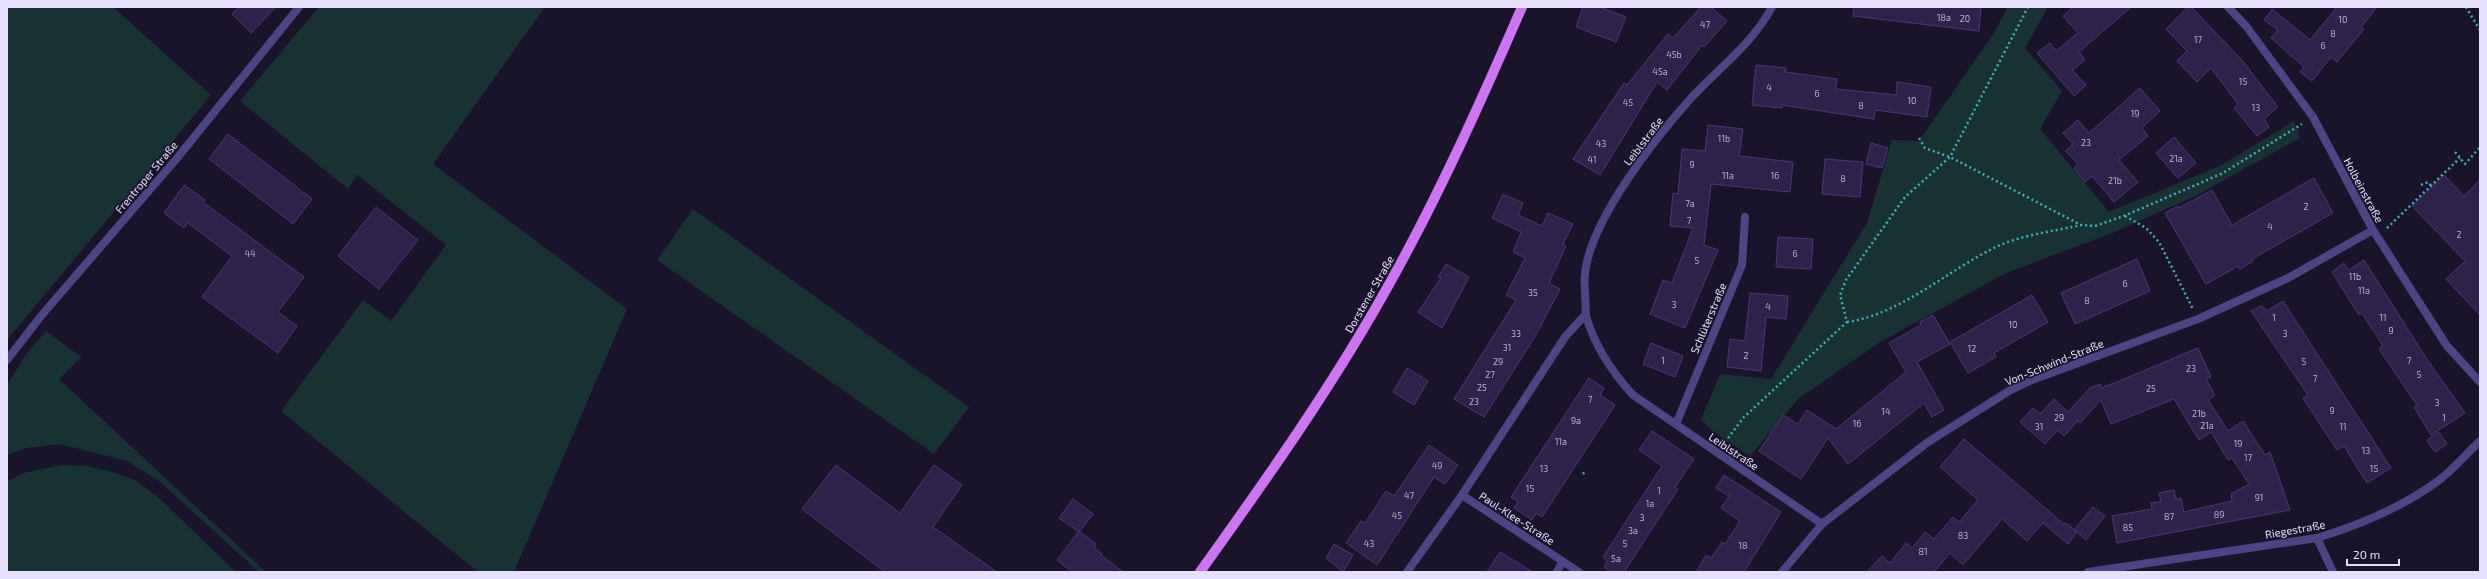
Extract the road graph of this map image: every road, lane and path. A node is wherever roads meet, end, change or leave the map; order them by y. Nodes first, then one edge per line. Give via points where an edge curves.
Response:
1 (299, 7) edge
2 (1522, 7) edge
3 (1772, 7) edge
4 (2028, 7) edge
5 (2228, 7) edge
6 (2466, 7) edge
7 (2480, 30) edge
8 (2313, 117) junction
9 (1919, 138) dead end
10 (2480, 147) edge
11 (2455, 152) dead end
12 (1950, 157) junction
13 (2460, 158) junction
14 (2421, 185) dead end
15 (2431, 186) junction
16 (2124, 216) junction
17 (1745, 217) dead end
18 (2081, 225) junction
19 (2375, 233) junction
20 (1586, 314) junction
21 (2198, 319) junction
22 (1847, 322) junction
23 (7, 360) edge
24 (2480, 382) edge
25 (1676, 424) junction
26 (2480, 441) edge
27 (1716, 452) junction
28 (1586, 470) dead end
29 (1583, 474) dead end
30 (1462, 495) junction
31 (1822, 524) junction
32 (2317, 538) junction
33 (1562, 562) junction
34 (1200, 572) edge
35 (1406, 572) edge
36 (1557, 572) edge
37 (1579, 572) edge
38 (1782, 572) edge
39 (2088, 572) edge
40 (2333, 572) edge

1 - 23 street, Frentroper Straße via 178,157 41,316
2 - 34 main road, Dorstener Straße via 1458,151 1392,280 1310,414
3 - 20 street, Leiblstraße via 1733,58 1693,97 1649,147 1624,186 1596,236 1585,273
4 - 12 path
5 - 8 street, Holbeinstraße via 2246,26
6 - 7 path
8 - 16 path via 2222,173
8 - 19 street, Holbeinstraße
9 - 12 path via 1925,148
10 - 13 path via 2465,164
11 - 13 path
12 - 18 path
12 - 22 path via 1905,197 1846,280 1840,295
13 - 15 path
14 - 15 path via 2428,182
15 - 19 path via 2402,215
16 - 18 path via 2095,226
16 - 21 path via 2146,228 2159,242
17 - 25 street, Schlüterstraße via 1742,265
18 - 22 path via 2022,238 1991,249 1878,315
19 - 21 street, Von-Schwind-Straße via 2288,278
19 - 24 street, Holbeinstraße via 2447,346
20 - 25 street, Leiblstraße via 1601,355 1615,375 1633,395
20 - 30 street via 1565,337
21 - 31 street, Von-Schwind-Straße via 2032,380 2009,391 1928,442
22 - 27 path via 1744,417
25 - 27 street, Leiblstraße
26 - 32 street, Riegestraße via 2438,481 2384,514
27 - 31 street, Leiblstraße
28 - 29 path
30 - 33 street, Paul-Klee-Straße
30 - 35 street, Paul-Klee-Straße
31 - 38 street, Von-Schwind-Straße
32 - 39 street, Riegestraße
32 - 40 street
33 - 36 street
33 - 37 street, Paul-Klee-Straße

